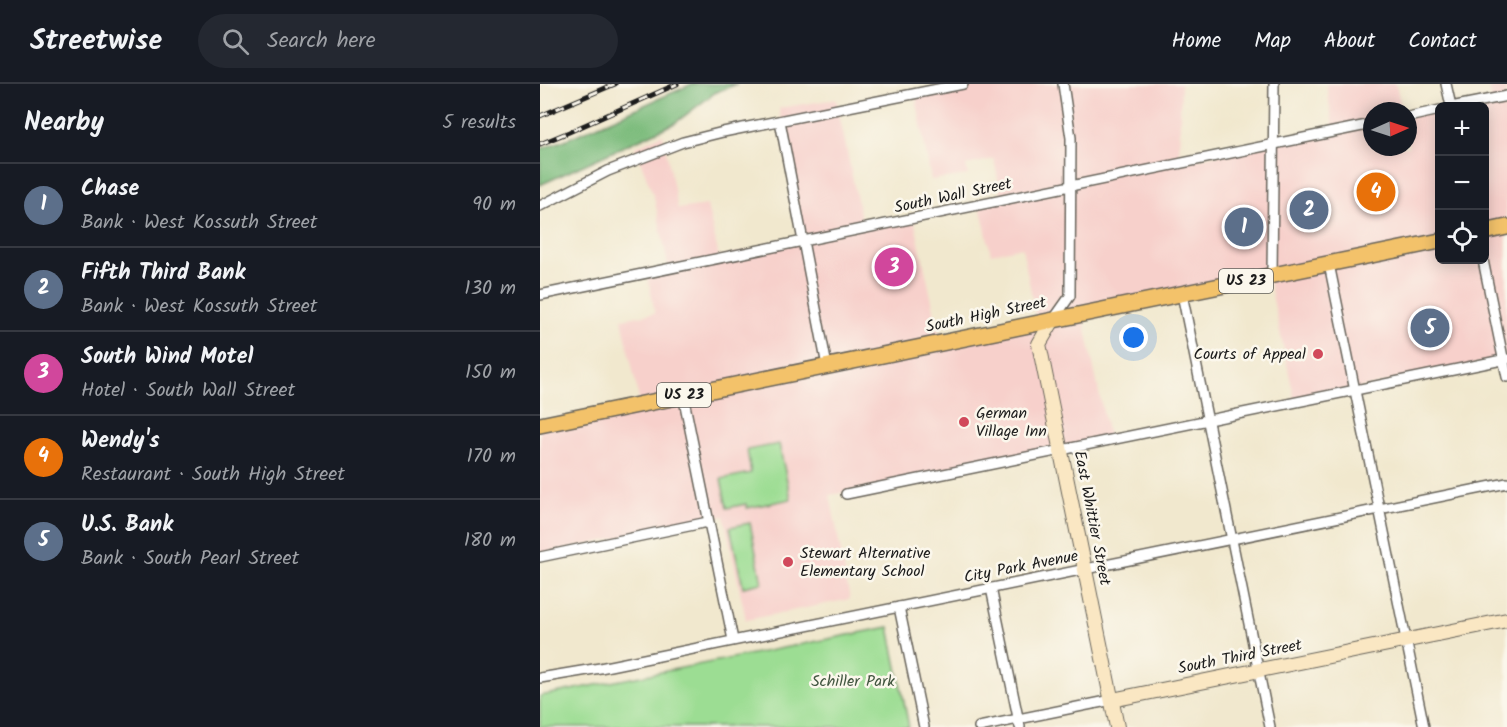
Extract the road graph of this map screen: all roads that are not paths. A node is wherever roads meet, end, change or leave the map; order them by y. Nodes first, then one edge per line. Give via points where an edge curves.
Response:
1 (963, 84) edge
2 (1064, 84) edge
3 (1274, 84) edge
4 (1446, 84) edge
5 (1507, 96) edge
6 (1450, 102) edge
7 (1476, 102) edge
8 (1435, 111) edge
9 (1417, 115) edge
10 (780, 121) junction
11 (1363, 126) edge
12 (1273, 145) junction
13 (1072, 187) junction
14 (540, 206) edge
15 (1507, 227) edge
16 (1489, 231) edge
17 (803, 242) junction
18 (1435, 242) edge
19 (1329, 264) junction
20 (1483, 264) edge
21 (1272, 275) junction
22 (1182, 294) junction
23 (540, 295) edge
24 (1053, 320) junction
25 (1505, 359) edge
26 (827, 366) junction
27 (1507, 377) edge
28 (1355, 391) junction
29 (683, 395) junction
30 (1208, 421) junction
31 (540, 425) edge
32 (1062, 451) junction
33 (1507, 483) edge
34 (846, 495) dead end
35 (1379, 510) junction
36 (708, 522) junction
37 (1232, 540) junction
38 (540, 557) edge
39 (1086, 569) junction
40 (991, 588) junction
41 (899, 607) junction
42 (1507, 620) edge
43 (733, 640) junction
44 (1406, 640) junction
45 (1258, 670) junction
46 (540, 678) edge
47 (1112, 700) junction
48 (1019, 723) edge
49 (924, 727) edge
50 (979, 727) edge
51 (1118, 727) edge
52 (1270, 727) edge
53 (1424, 727) edge

1 - 10 street
2 - 13 street
3 - 12 street
4 - 6 street
5 - 7 street
8 - 9 street
10 - 14 street via 673,146 608,171
10 - 17 street
11 - 12 street, South Wall Street
12 - 13 street, South Wall Street
12 - 21 street
13 - 17 street, South Wall Street
13 - 24 street via 1070,292
15 - 16 main road
17 - 23 street, South Wall Street
17 - 26 street
18 - 19 main road, South High Street / US 23
19 - 21 main road, South High Street / US 23
19 - 28 street
20 - 25 street
21 - 22 main road, South High Street / US 23
22 - 24 main road, South High Street / US 23
22 - 30 street
24 - 26 main road, South High Street / US 23
24 - 32 street, East Whittier Street via 1039,342
25 - 27 street
25 - 28 street
26 - 29 main road, South High Street / US 23
28 - 30 street
28 - 35 street
29 - 31 main road, South High Street / US 23
29 - 36 street
30 - 32 street
30 - 37 street
32 - 34 street
32 - 39 street, East Whittier Street
33 - 35 street, City Park Avenue
35 - 37 street, City Park Avenue
35 - 44 street
36 - 38 street
36 - 43 street
37 - 39 street, City Park Avenue
37 - 45 street
39 - 40 street, City Park Avenue
39 - 47 street, East Whittier Street
40 - 41 street, City Park Avenue
40 - 48 street
41 - 43 street, City Park Avenue
41 - 49 street
42 - 44 street, South Third Street
43 - 46 street, City Park Avenue
44 - 45 street, South Third Street
44 - 53 street
45 - 47 street, South Third Street
45 - 52 street
47 - 48 street, South Third Street
47 - 51 street, East Whittier Street
48 - 50 street, South Third Street

